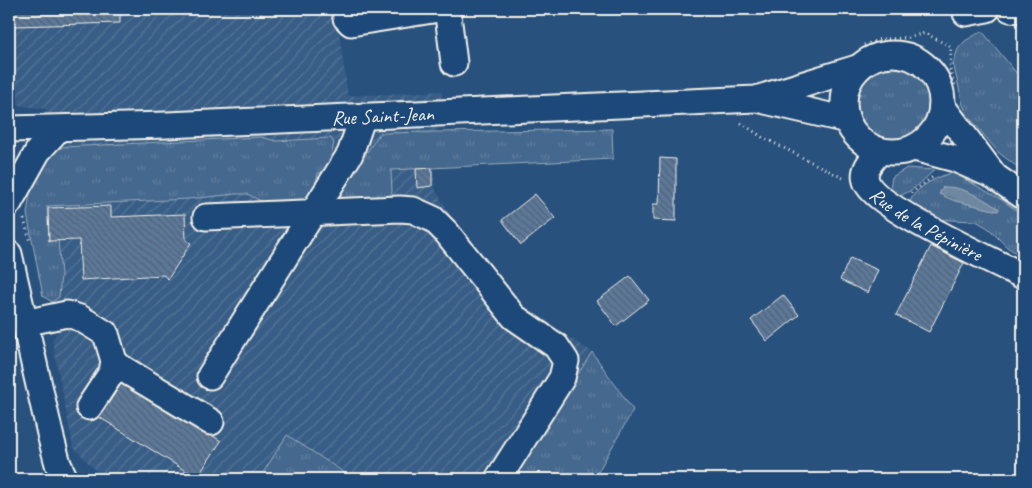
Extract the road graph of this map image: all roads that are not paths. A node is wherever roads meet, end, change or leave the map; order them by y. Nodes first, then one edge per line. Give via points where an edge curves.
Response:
1 (345, 9) edge
2 (439, 9) edge
3 (446, 9) edge
4 (969, 9) edge
5 (987, 9) edge
6 (454, 63) dead end
7 (860, 68) junction
8 (756, 99) junction
9 (942, 106) junction
10 (363, 116) junction
11 (847, 120) junction
12 (9, 129) edge
13 (58, 129) junction
14 (914, 148) junction
15 (880, 151) junction
16 (994, 176) junction
17 (1023, 196) edge
18 (16, 209) edge
19 (312, 214) junction
20 (206, 217) dead end
21 (19, 249) edge
22 (1023, 276) edge
23 (13, 299) edge
24 (24, 323) junction
25 (114, 361) junction
26 (210, 376) dead end
27 (89, 407) dead end
28 (210, 422) dead end
29 (65, 479) edge
30 (498, 479) edge

1 - 2 street via 346,18 351,23
3 - 6 street
4 - 5 street via 966,13
7 - 8 street, Rue Saint-Jean
7 - 9 street via 883,55 910,57 922,63 938,82
7 - 11 street via 848,83 844,101
8 - 10 street, Rue Saint-Jean
8 - 11 street, Rue Saint-Jean
9 - 14 street via 934,131
9 - 16 street
10 - 13 street, Rue Saint-Jean
10 - 19 street via 350,154
11 - 15 street via 854,134
12 - 13 street, Rue Saint-Jean
13 - 18 street via 38,151
14 - 15 street via 897,153
14 - 16 street via 955,159
15 - 22 street, Rue de la Pépinière via 865,170 866,181 885,201 916,222
16 - 17 street
19 - 20 street
19 - 26 street
19 - 30 street via 400,209 413,210 434,219 514,317 556,346 566,361 562,378
21 - 23 street
23 - 24 street
24 - 25 street via 67,314 80,318 106,334
24 - 29 street via 50,438
25 - 27 street via 112,372
25 - 28 street

